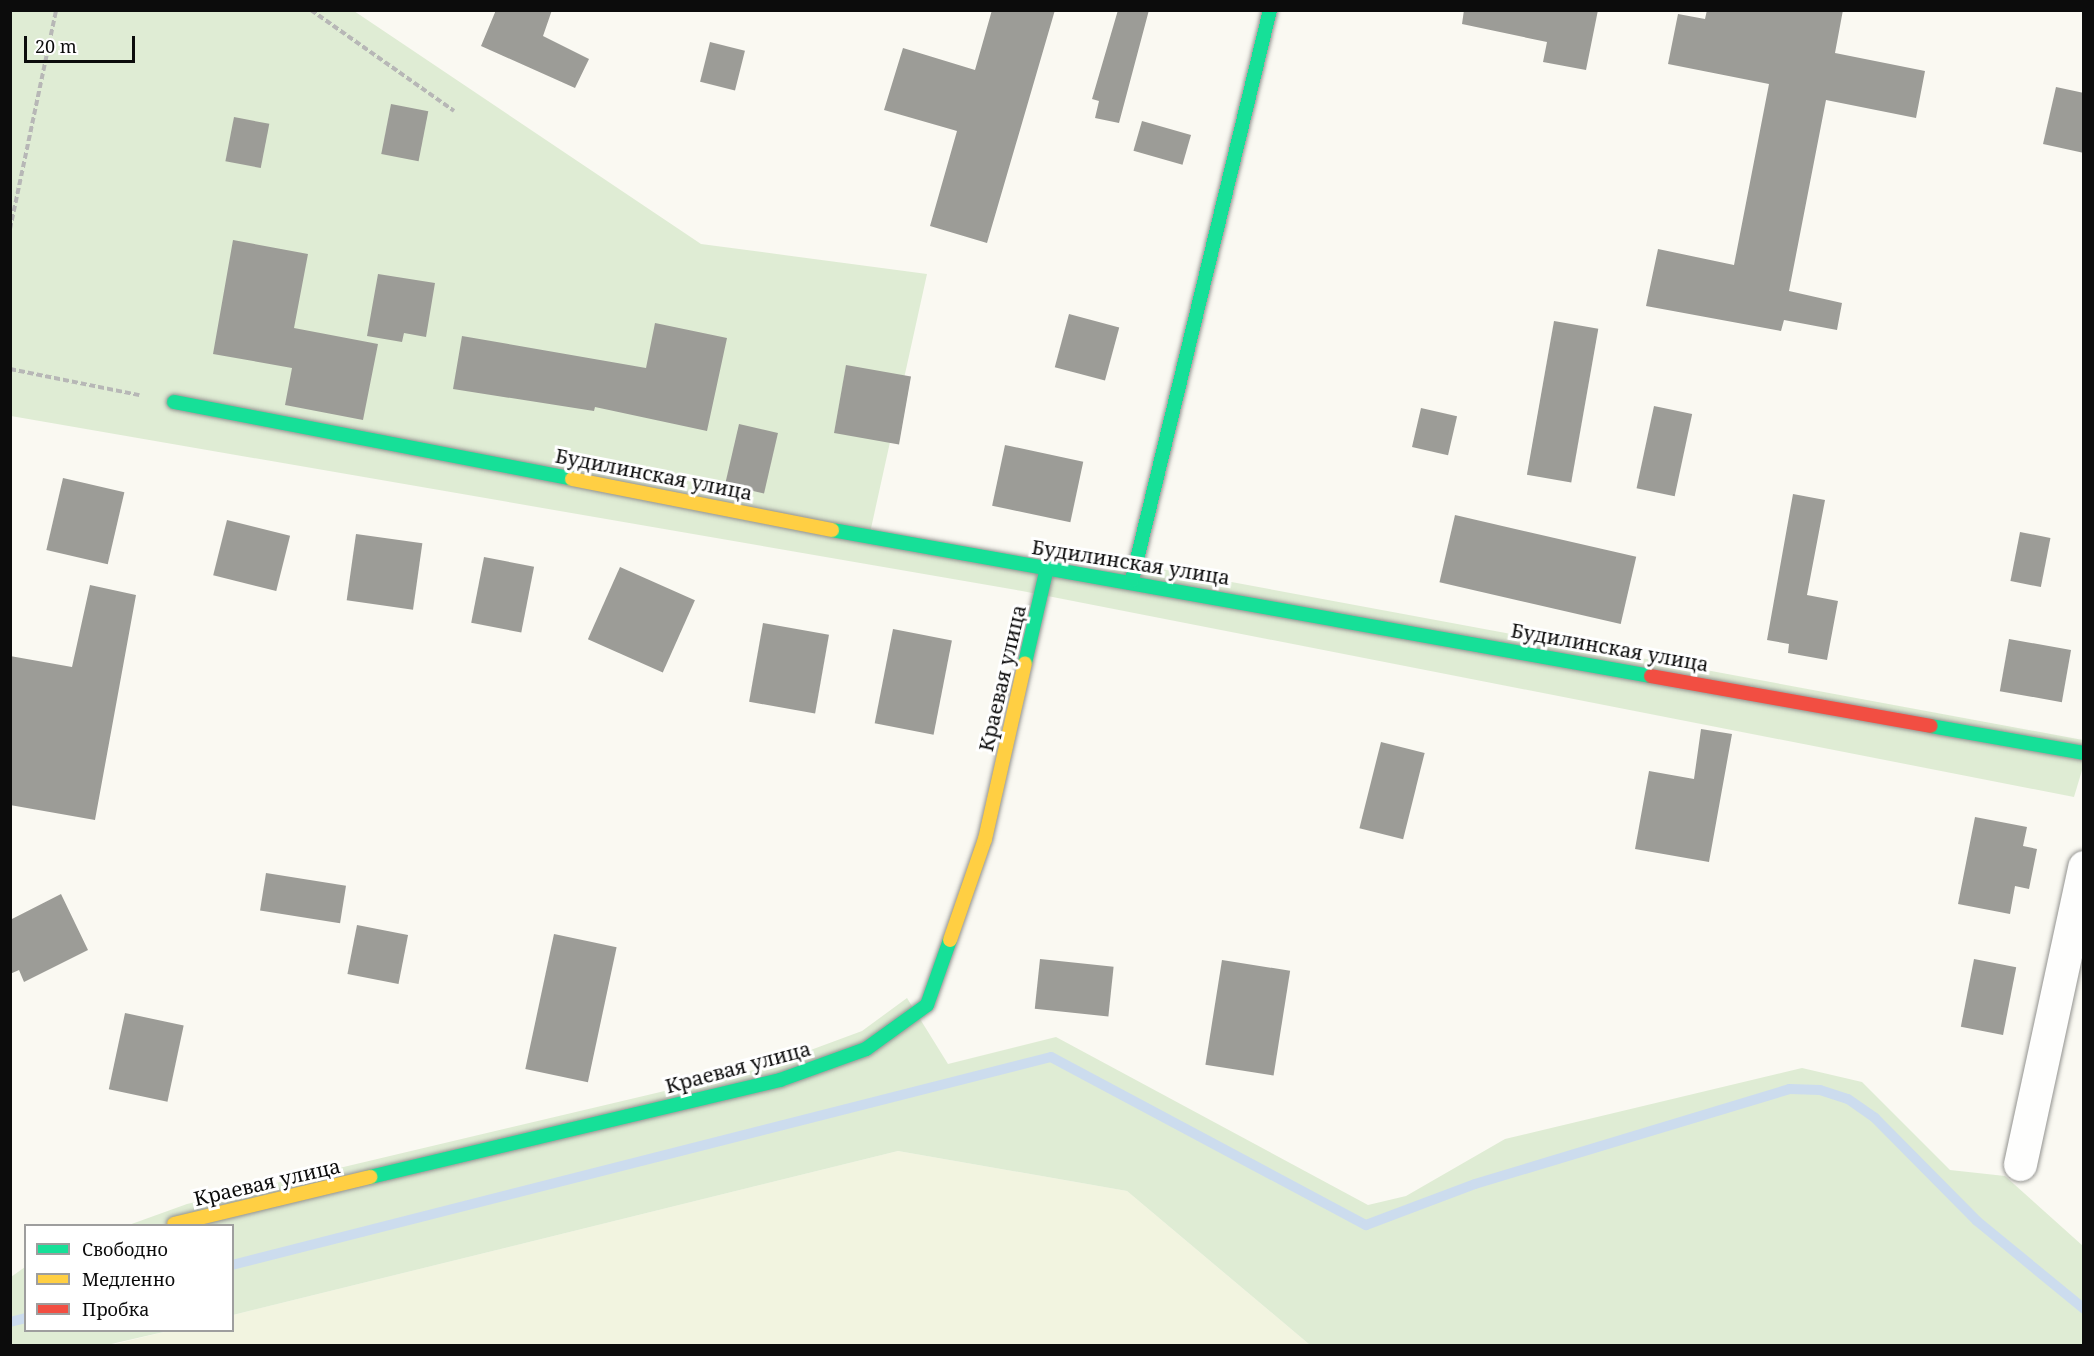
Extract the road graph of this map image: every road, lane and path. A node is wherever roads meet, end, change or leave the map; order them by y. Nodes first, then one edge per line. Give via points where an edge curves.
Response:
1 (56, 10) edge
2 (311, 10) edge
3 (1270, 10) edge
4 (453, 111) dead end
5 (10, 229) edge
6 (10, 369) edge
7 (174, 402) joint
8 (1047, 568) junction
9 (1132, 580) junction
10 (2084, 753) edge
11 (2084, 867) edge
12 (2020, 1164) dead end
13 (174, 1224) dead end

1 - 5 path
2 - 4 path
3 - 9 street
6 - 7 path
7 - 8 street, Будилинская улица
8 - 9 street, Будилинская улица
8 - 13 street, Краевая улица via 985,839 927,1005 866,1049 780,1080
9 - 10 street, Будилинская улица
11 - 12 street

